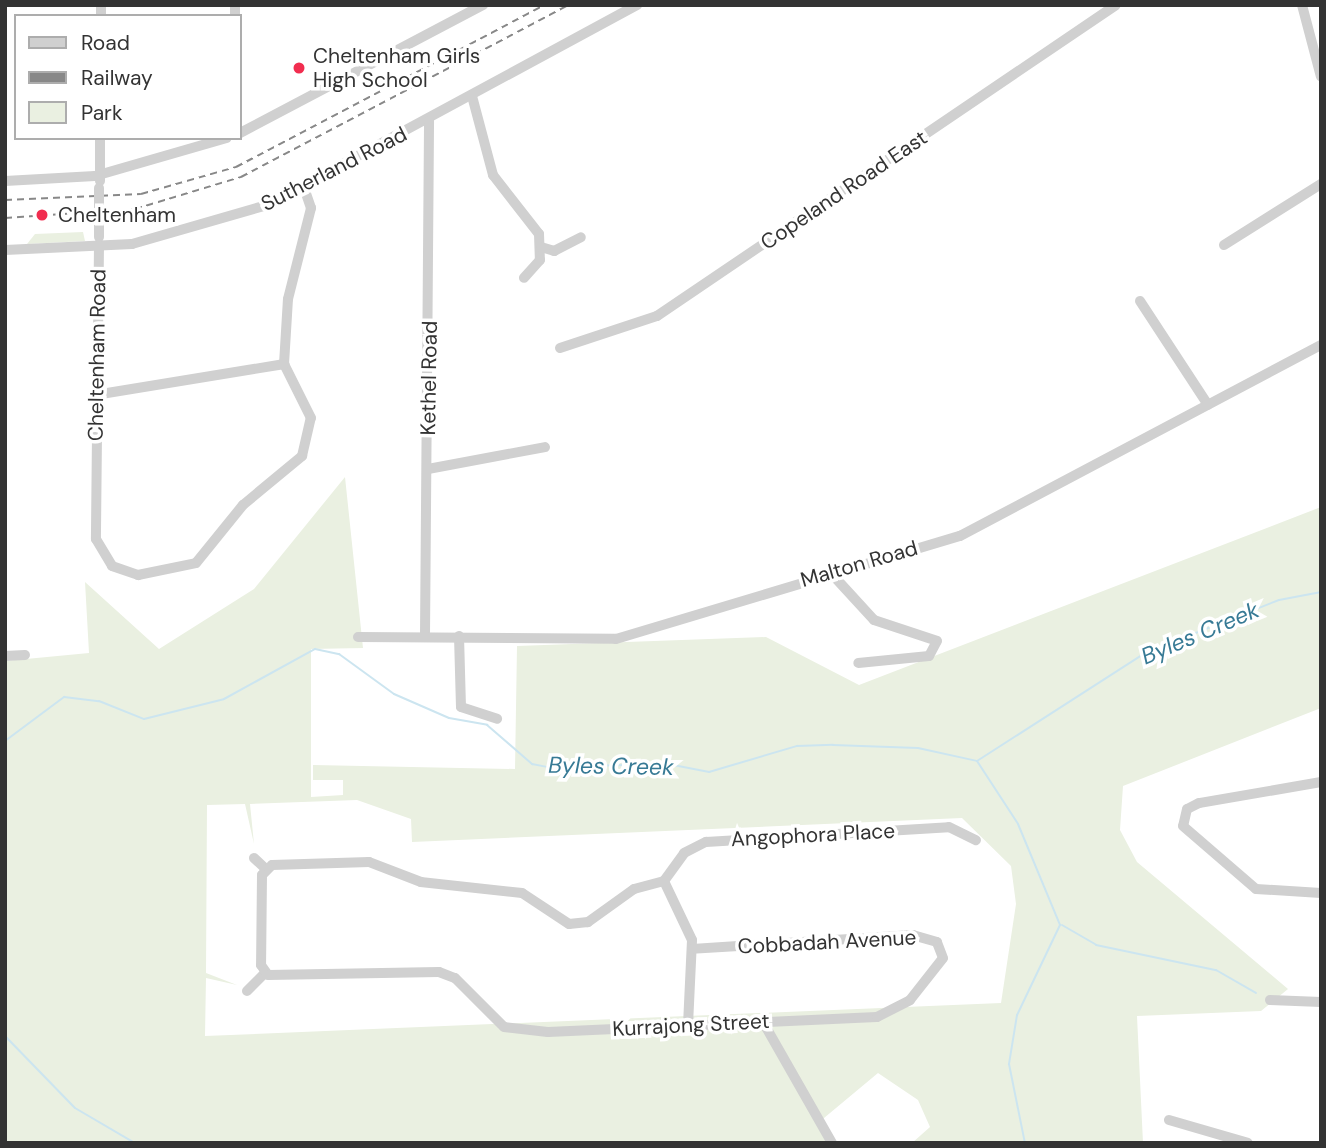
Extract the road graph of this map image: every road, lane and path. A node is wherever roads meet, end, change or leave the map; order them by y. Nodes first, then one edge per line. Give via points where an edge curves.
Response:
1 (483, 5) edge
2 (636, 5) edge
3 (1116, 5) edge
4 (1302, 5) edge
5 (1321, 77) edge
6 (472, 96) junction
7 (429, 121) junction
8 (242, 132) edge
9 (100, 140) edge
10 (220, 140) edge
11 (100, 175) junction
12 (5, 181) edge
13 (1321, 184) edge
14 (304, 188) junction
15 (581, 237) dead end
16 (99, 242) junction
17 (1224, 245) dead end
18 (541, 247) junction
19 (5, 250) edge
20 (524, 278) dead end
21 (1140, 302) dead end
22 (1321, 345) edge
23 (560, 348) dead end
24 (284, 364) junction
25 (95, 395) junction
26 (1208, 405) junction
27 (545, 447) dead end
28 (428, 469) junction
29 (830, 572) junction
30 (425, 636) junction
31 (459, 636) junction
32 (358, 637) dead end
33 (25, 655) dead end
34 (5, 656) edge
35 (858, 663) dead end
36 (497, 719) dead end
37 (1321, 782) edge
38 (976, 840) dead end
39 (254, 858) dead end
40 (266, 869) junction
41 (664, 881) junction
42 (1321, 893) edge
43 (692, 949) junction
44 (265, 973) junction
45 (247, 991) dead end
46 (1270, 1000) dead end
47 (1321, 1002) edge
48 (877, 1017) joint
49 (763, 1022) junction
50 (688, 1025) junction
51 (1169, 1120) dead end
52 (832, 1143) edge
53 (1248, 1143) edge

1 - 8 street
2 - 6 street, Sutherland Road
3 - 23 street, Copeland Road East via 648,321
4 - 5 street
6 - 7 street, Sutherland Road
6 - 18 street via 493,175 533,221
7 - 14 street, Sutherland Road
7 - 28 street, Kethel Road
9 - 11 street, Cheltenham Road
10 - 11 street
11 - 12 street
11 - 16 street, Cheltenham Road, bridge
13 - 17 street
14 - 16 street, Sutherland Road via 194,230
14 - 24 street via 311,208 288,299
15 - 18 street via 554,251
16 - 19 street, Sutherland Road
16 - 25 street, Cheltenham Road
18 - 20 street via 540,262
21 - 26 street
22 - 26 street, Malton Road
24 - 25 street
24 - 25 street, Cheltenham Road via 311,418 302,456 243,505 188,567 138,575 112,566 97,544
26 - 29 street, Malton Road via 960,536
27 - 28 street
28 - 30 street, Kethel Road
29 - 31 street, Malton Road via 615,639
29 - 35 street via 874,620 937,641 929,656
30 - 31 street, Malton Road
30 - 32 street, Malton Road
31 - 36 street via 461,707
33 - 34 street
37 - 42 street via 1199,803 1186,809 1183,826 1256,889
38 - 41 street, Angophora Place via 949,827 706,842 684,853
39 - 40 street
40 - 41 street via 369,862 421,882 522,893 569,924 588,922 634,889
40 - 44 street
41 - 43 street
43 - 48 street, Cobbadah Avenue via 914,935 937,942 941,964 910,1000
43 - 50 street
44 - 45 street
44 - 50 street, Kurrajong Street via 439,972 456,978 504,1027 548,1032
46 - 47 street
48 - 49 street, Kurrajong Street
49 - 50 street, Kurrajong Street
49 - 52 street
51 - 53 street

